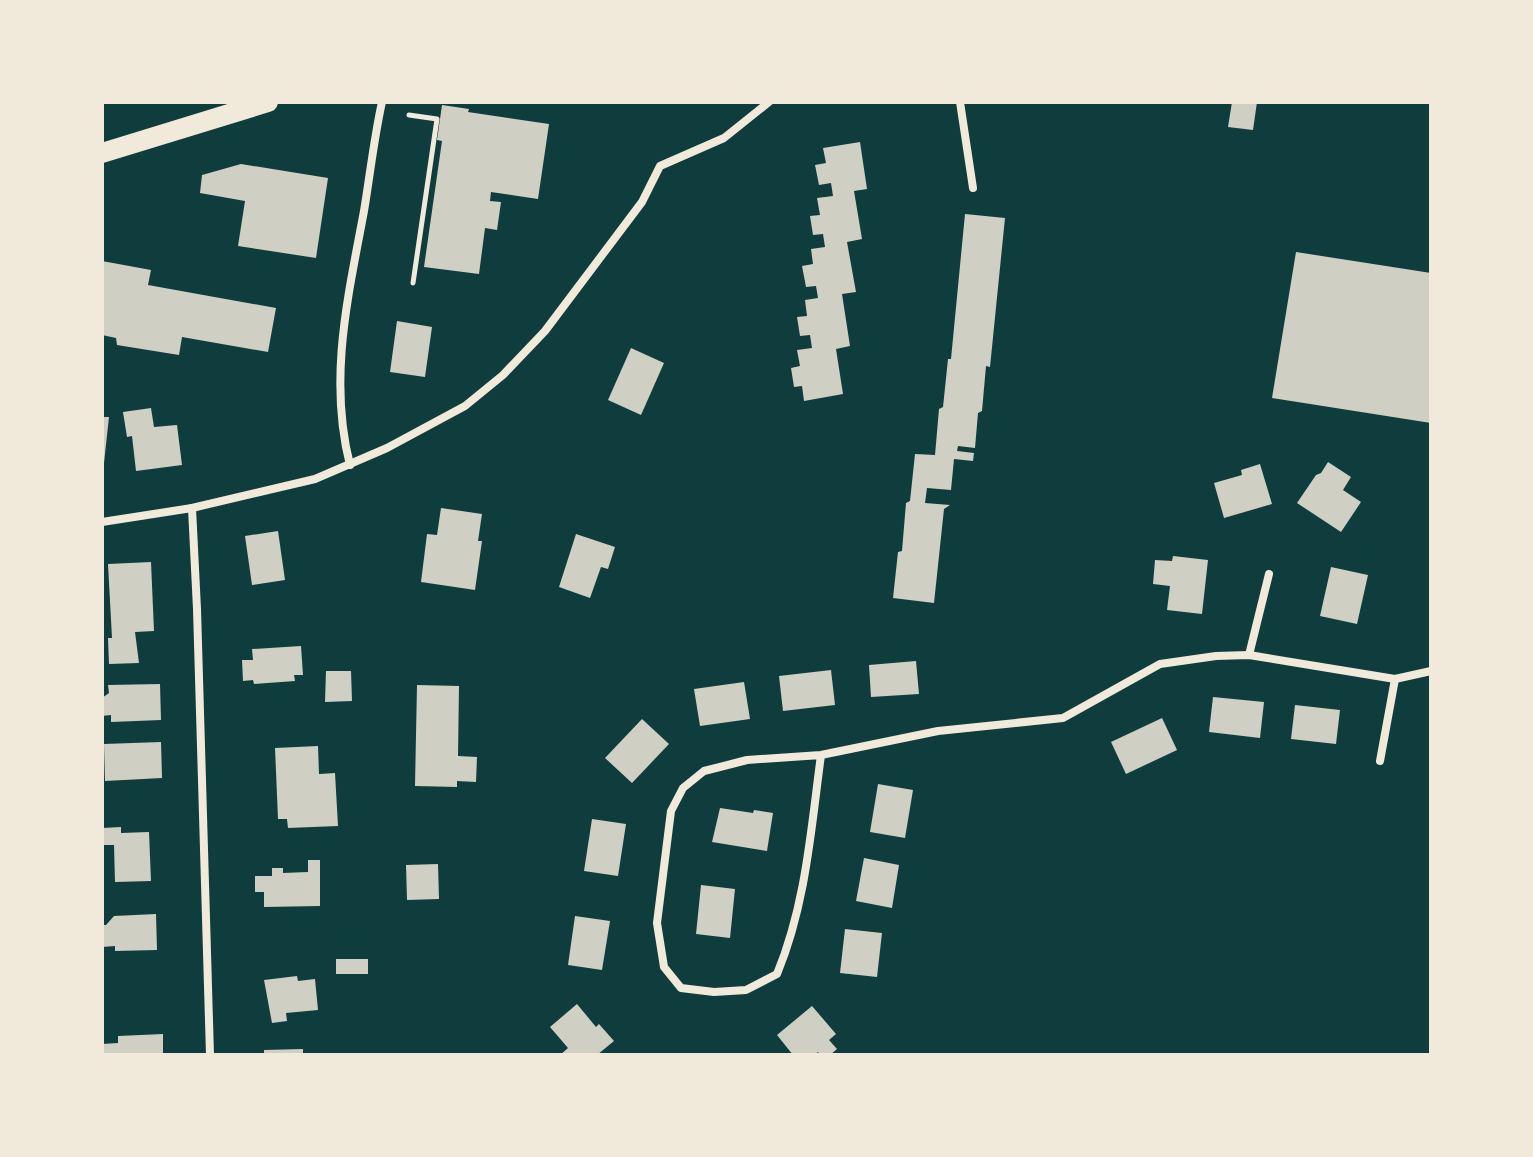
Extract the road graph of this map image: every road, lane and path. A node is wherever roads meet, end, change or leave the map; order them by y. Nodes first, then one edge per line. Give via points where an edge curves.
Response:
1 (268, 102) edge
2 (382, 102) edge
3 (769, 102) edge
4 (960, 102) edge
5 (409, 115) dead end
6 (102, 153) edge
7 (973, 188) dead end
8 (413, 283) dead end
9 (350, 465) junction
10 (192, 508) junction
11 (102, 522) edge
12 (1269, 574) dead end
13 (1249, 655) junction
14 (1431, 671) edge
15 (1395, 679) junction
16 (821, 755) junction
17 (1380, 761) dead end
18 (210, 1055) edge

1 - 6 main road
2 - 9 street via 338,378
3 - 9 street via 724,138 660,166 642,202 545,331 503,375 465,406
4 - 7 street
5 - 8 path via 437,119
9 - 10 street via 315,479
10 - 11 street
10 - 18 street
12 - 13 street
13 - 15 street
13 - 16 street via 1160,664 1063,718 938,731
14 - 15 street
15 - 17 street
16 - 16 street via 800,907 777,974 746,990 681,988 664,967 657,923 671,811 683,788 704,771 747,760

